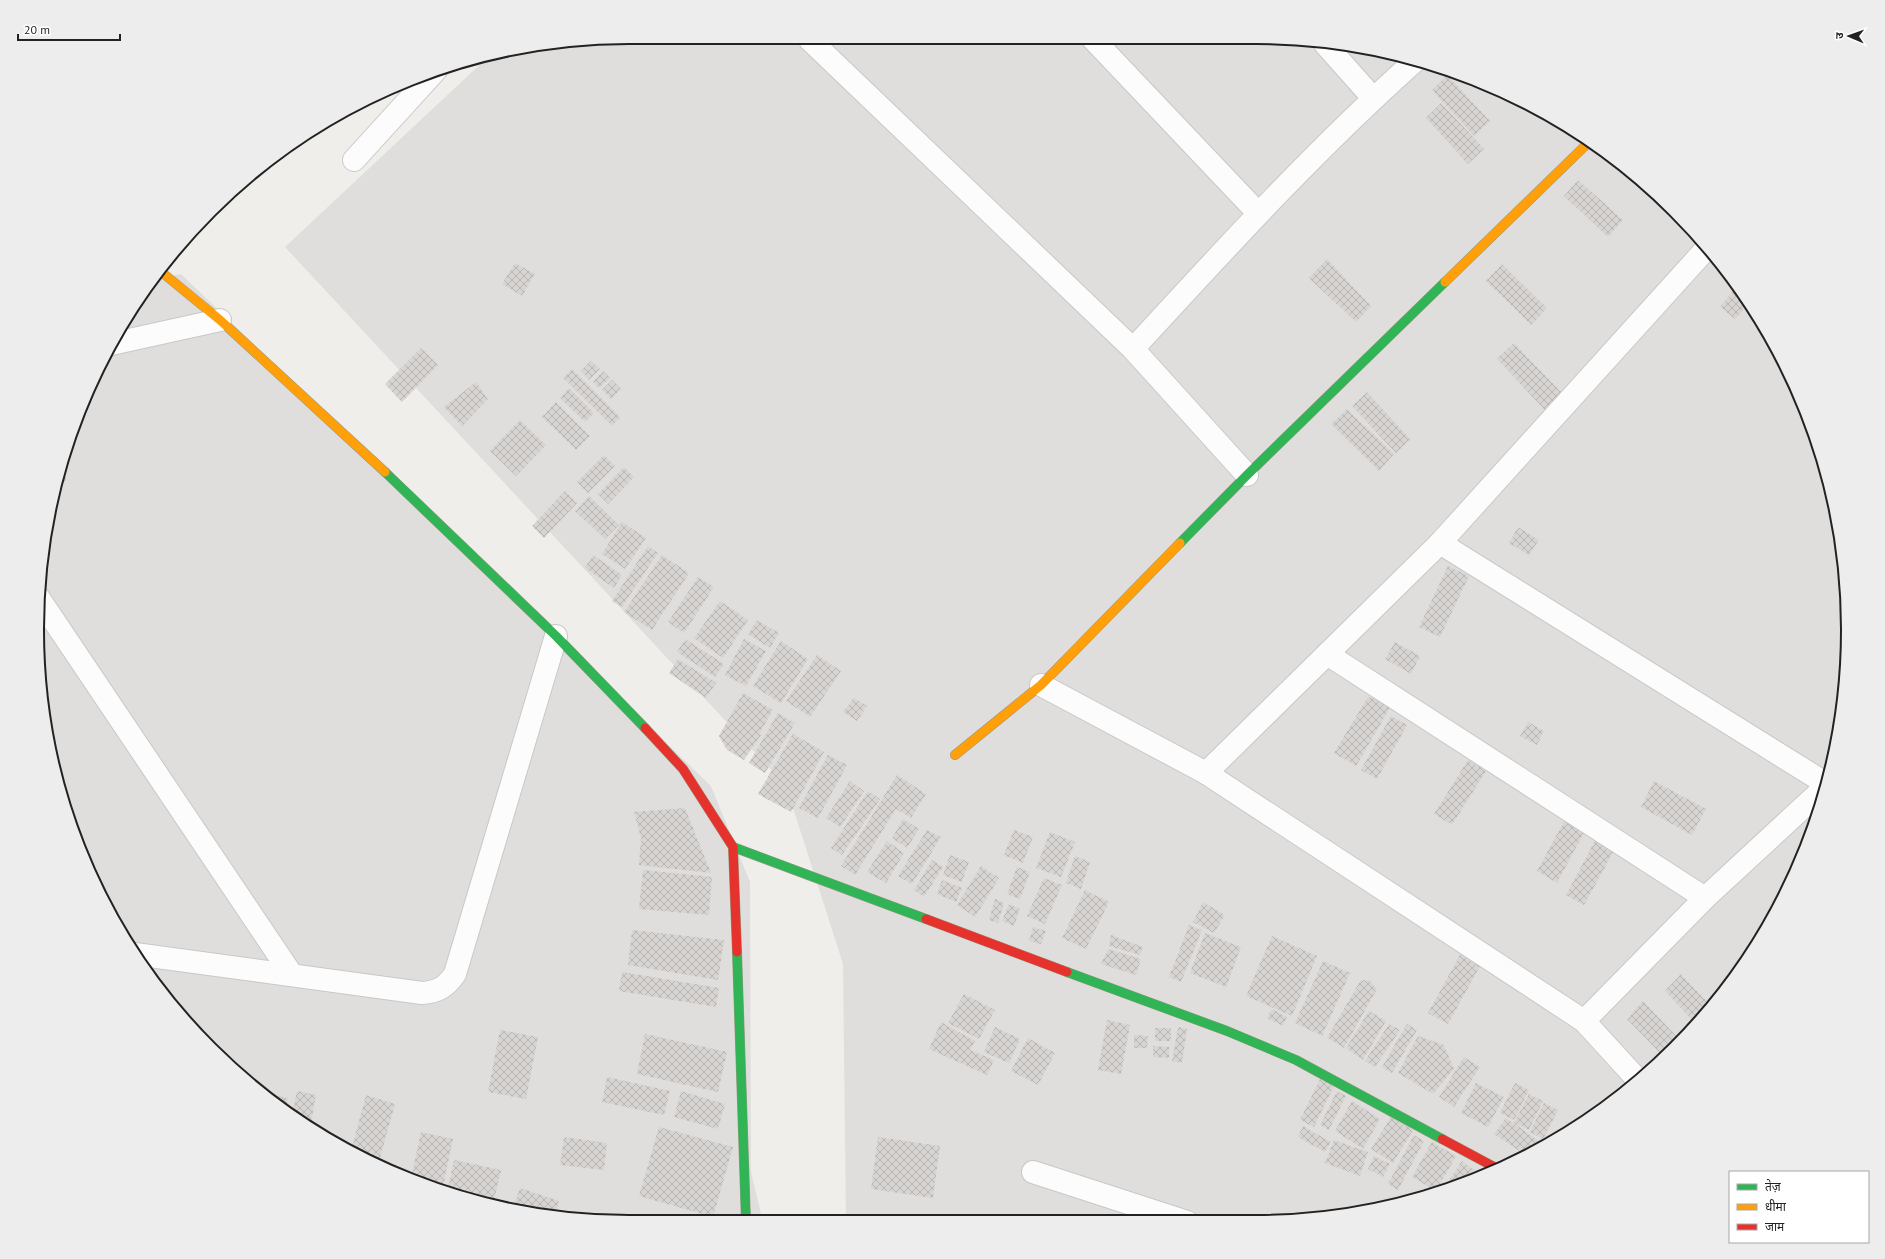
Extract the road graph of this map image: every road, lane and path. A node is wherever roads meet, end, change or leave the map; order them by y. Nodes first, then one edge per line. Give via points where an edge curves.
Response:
1 (814, 44) edge
2 (1098, 44) edge
3 (1329, 49) edge
4 (1410, 65) edge
5 (426, 81) edge
6 (1373, 98) junction
7 (1585, 146) edge
8 (354, 160) dead end
9 (1258, 213) junction
10 (1703, 252) edge
11 (164, 274) edge
12 (220, 320) junction
13 (119, 342) edge
14 (1132, 349) junction
15 (1247, 475) junction
16 (1440, 543) junction
17 (45, 607) edge
18 (556, 636) junction
19 (1327, 654) junction
20 (1041, 685) junction
21 (955, 755) dead end
22 (1206, 773) junction
23 (1821, 781) edge
24 (1817, 794) edge
25 (733, 847) junction
26 (1705, 898) junction
27 (143, 955) edge
28 (292, 975) junction
29 (1584, 1021) junction
30 (1634, 1076) edge
31 (1491, 1165) edge
32 (1033, 1172) dead end
33 (746, 1215) edge
34 (1165, 1215) edge

1 - 14 street
2 - 9 street
3 - 6 street
4 - 6 street
5 - 8 street
6 - 9 street
7 - 15 street
9 - 14 street
10 - 16 street
11 - 12 street
12 - 13 street
12 - 18 street via 378,465
14 - 15 street
15 - 20 street
16 - 19 street
16 - 23 street
17 - 28 street
18 - 25 street via 682,769
18 - 28 street via 455,974 449,982 442,989 422,993
19 - 22 street
19 - 26 street
20 - 21 street
20 - 22 street
22 - 29 street
24 - 26 street
25 - 31 street via 1234,1034 1296,1060
25 - 33 street
26 - 29 street
27 - 28 street
29 - 30 street
32 - 34 street

